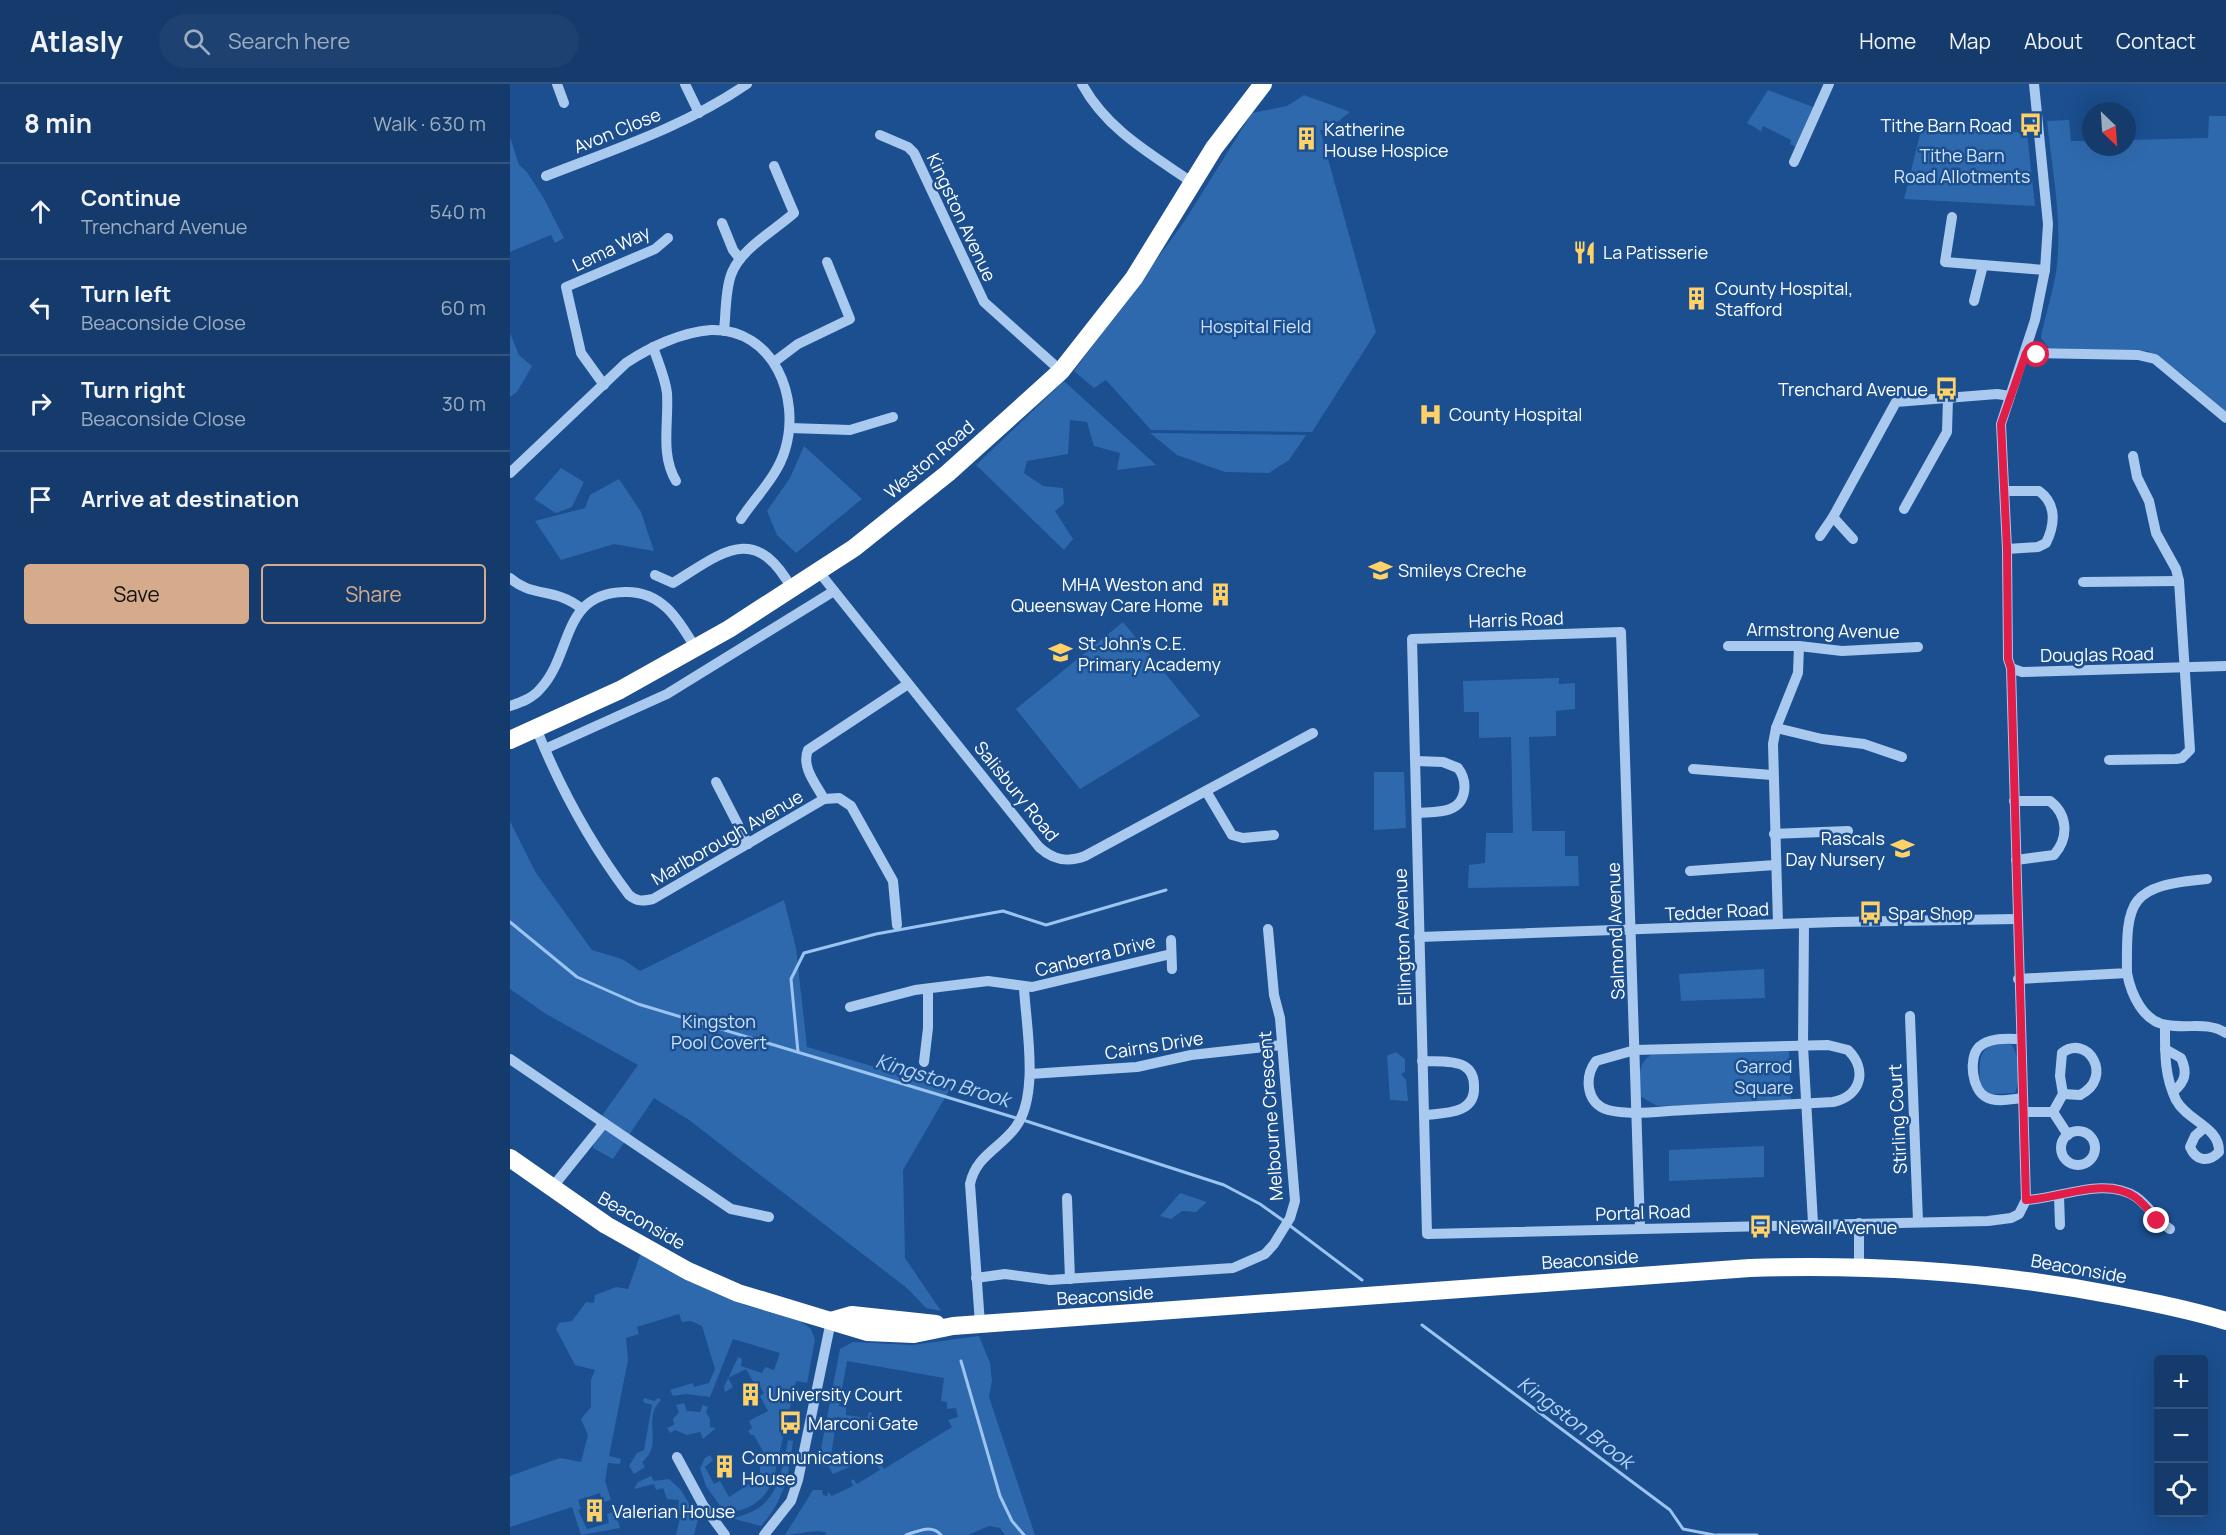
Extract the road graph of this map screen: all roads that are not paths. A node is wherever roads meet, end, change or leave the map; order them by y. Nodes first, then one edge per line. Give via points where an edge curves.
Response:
1 (557, 84) edge
2 (685, 84) edge
3 (747, 84) edge
4 (1082, 84) edge
5 (1263, 84) edge
6 (1828, 84) edge
7 (2034, 84) edge
8 (564, 103) dead end
9 (699, 113) junction
10 (880, 135) dead end
11 (1794, 162) dead end
12 (774, 166) dead end
13 (546, 176) dead end
14 (1193, 183) junction
15 (1952, 217) dead end
16 (722, 223) dead end
17 (668, 238) dead end
18 (740, 259) junction
19 (827, 262) dead end
20 (1983, 265) junction
21 (2045, 270) junction
22 (1974, 300) dead end
23 (724, 331) junction
24 (653, 347) junction
25 (2026, 353) junction
26 (774, 362) junction
27 (1061, 371) junction
28 (604, 385) junction
29 (2010, 396) junction
30 (1948, 398) junction
31 (893, 417) dead end
32 (2226, 418) edge
33 (790, 428) junction
34 (2133, 456) dead end
35 (510, 473) edge
36 (676, 481) dead end
37 (2005, 491) junction
38 (1904, 509) dead end
39 (1833, 517) junction
40 (741, 519) dead end
41 (1820, 536) dead end
42 (1853, 539) dead end
43 (2007, 549) junction
44 (819, 572) junction
45 (655, 575) dead end
46 (510, 578) edge
47 (2179, 581) junction
48 (2083, 582) dead end
49 (792, 589) junction
50 (834, 591) junction
51 (582, 609) junction
52 (1621, 632) joint
53 (1412, 639) joint
54 (1728, 646) dead end
55 (1799, 646) junction
56 (1918, 647) dead end
57 (696, 649) junction
58 (2226, 666) edge
59 (2011, 668) junction
60 (2184, 668) junction
61 (908, 684) junction
62 (510, 706) edge
63 (536, 728) junction
64 (1776, 728) junction
65 (1312, 733) dead end
66 (510, 740) edge
67 (545, 749) junction
68 (1902, 757) dead end
69 (2109, 760) dead end
70 (1416, 761) junction
71 (1693, 769) dead end
72 (1772, 775) junction
73 (716, 782) dead end
74 (1206, 791) junction
75 (824, 800) junction
76 (2014, 801) junction
77 (1417, 813) junction
78 (1848, 831) dead end
79 (1774, 834) junction
80 (1274, 835) dead end
81 (748, 844) junction
82 (2016, 860) junction
83 (1775, 865) junction
84 (1690, 871) dead end
85 (2207, 879) dead end
86 (2016, 919) junction
87 (1778, 924) junction
88 (1804, 924) junction
89 (897, 926) dead end
90 (1268, 929) dead end
91 (1632, 931) junction
92 (1419, 937) junction
93 (1171, 940) dead end
94 (1171, 954) junction
95 (1172, 969) dead end
96 (2127, 973) junction
97 (2018, 979) junction
98 (1024, 988) junction
99 (928, 990) junction
100 (850, 1007) dead end
101 (1910, 1016) dead end
102 (2165, 1025) junction
103 (2226, 1033) edge
104 (2020, 1039) junction
105 (1282, 1045) junction
106 (1803, 1046) junction
107 (2165, 1049) junction
108 (1635, 1050) junction
109 (510, 1059) edge
110 (1422, 1060) junction
111 (924, 1062) dead end
112 (1030, 1074) junction
113 (2173, 1092) junction
114 (2063, 1094) junction
115 (2023, 1098) junction
116 (1806, 1104) junction
117 (1635, 1112) junction
118 (2024, 1112) junction
119 (2053, 1112) junction
120 (1425, 1114) junction
121 (604, 1123) junction
122 (2204, 1128) dead end
123 (2067, 1135) dead end
124 (510, 1158) edge
125 (551, 1189) junction
126 (2059, 1196) junction
127 (1067, 1198) dead end
128 (2025, 1202) junction
129 (769, 1217) dead end
130 (1918, 1221) junction
131 (2157, 1221) junction
132 (1813, 1223) junction
133 (1859, 1223) junction
134 (2060, 1225) dead end
135 (1640, 1228) junction
136 (2170, 1229) dead end
137 (2150, 1231) dead end
138 (1427, 1234) joint
139 (1859, 1267) junction
140 (976, 1278) junction
141 (1070, 1279) junction
142 (2226, 1320) edge
143 (831, 1321) junction
144 (980, 1324) junction
145 (677, 1457) dead end
146 (725, 1535) edge
147 (764, 1535) edge

1 - 8 street
2 - 9 street
3 - 9 street, Avon Close
4 - 14 street via 1114,127
5 - 14 highway, Weston Road
6 - 11 street
7 - 21 street via 2048,224
9 - 13 street, Avon Close
10 - 27 street, Kingston Avenue via 914,153 984,302
12 - 18 street via 794,213
14 - 27 highway, Weston Road via 1134,278
15 - 20 street via 1945,262
16 - 18 street
17 - 28 street, Lema Way via 656,249 566,287 581,353
18 - 23 street via 729,282
19 - 26 street via 850,319
20 - 21 street
20 - 22 street
21 - 25 street
23 - 24 street via 697,332
23 - 26 street via 757,344
24 - 28 street via 626,363
24 - 36 street via 666,389 666,454
25 - 29 street
25 - 32 street via 2138,355 2155,359
26 - 33 street via 786,386
27 - 44 highway, Weston Road via 948,473
28 - 35 street
29 - 30 street
29 - 37 street via 2001,424
30 - 38 street via 1947,432
30 - 39 street via 1896,402
31 - 33 street via 850,430
33 - 40 street via 781,464
34 - 47 street via 2156,533
37 - 43 street
37 - 43 street via 2039,491 2050,502 2054,521 2046,543
39 - 41 street
39 - 42 street
43 - 59 street
44 - 49 highway, Weston Road
44 - 50 street, Salisbury Road
45 - 49 street via 673,583 722,553 752,549 768,556
46 - 51 street via 531,590 564,596
47 - 48 street
47 - 60 street
49 - 57 highway, Weston Road
50 - 61 street, Salisbury Road
50 - 67 street via 667,694
51 - 57 street via 608,594 630,592 650,596 677,618
51 - 62 street via 550,677 532,697
52 - 53 street, Harris Road
52 - 91 street, Salmond Avenue
53 - 70 street, Ellington Avenue
54 - 55 street, Armstrong Avenue
55 - 56 street, Armstrong Avenue via 1842,651
55 - 64 street via 1798,673
57 - 63 highway, Weston Road via 620,690
58 - 60 street, Douglas Road
59 - 60 street, Douglas Road via 2022,672
59 - 76 street
60 - 69 street via 2190,740 2187,754 2176,759
61 - 74 street, Salisbury Road via 1039,847 1058,859 1085,856
61 - 75 street, Marlborough Avenue via 808,750 805,761
63 - 66 highway, Weston Road
63 - 67 street, Marlborough Avenue
64 - 68 street via 1864,744
64 - 72 street
65 - 74 street, Salisbury Road
67 - 81 street, Marlborough Avenue via 589,838 634,899 653,899
70 - 77 street, Ellington Avenue
70 - 77 street via 1443,762 1458,768 1464,789 1452,809
71 - 72 street
72 - 79 street
73 - 81 street
74 - 80 street via 1232,835
75 - 81 street, Marlborough Avenue
75 - 89 street via 839,798 851,806 893,881
76 - 82 street
76 - 82 street via 2050,801 2064,813 2065,821 2063,840 2054,855
77 - 92 street, Ellington Avenue
78 - 79 street
79 - 83 street
82 - 86 street
83 - 84 street
83 - 87 street
85 - 96 street via 2156,886 2136,903 2127,925
86 - 88 street, Tedder Road
86 - 97 street
87 - 88 street, Tedder Road
87 - 91 street, Tedder Road
88 - 106 street
90 - 105 street, Melbourne Crescent
91 - 92 street, Tedder Road
91 - 108 street, Salmond Avenue
92 - 110 street, Ellington Avenue
93 - 94 street, Canberra Drive
94 - 95 street, Canberra Drive
94 - 98 street, Canberra Drive
96 - 97 street
96 - 102 street via 2137,1003
97 - 104 street
98 - 99 street, Canberra Drive via 988,981
98 - 112 street
99 - 100 street, Canberra Drive
99 - 111 street
101 - 130 street, Stirling Court
102 - 103 street via 2212,1026
102 - 107 street
104 - 115 street
104 - 115 street via 1987,1042 1979,1047 1973,1062 1975,1084 1984,1097
105 - 112 street, Cairns Drive via 1191,1055 1137,1067
105 - 141 street, Melbourne Crescent via 1295,1201 1281,1235 1265,1254 1233,1268
106 - 108 street
106 - 116 street
106 - 116 street via 1837,1045 1848,1050 1855,1057 1860,1076 1855,1091 1847,1098
107 - 113 street via 2167,1079
107 - 113 street via 2181,1058 2186,1071 2184,1081
108 - 117 street, Salmond Avenue
108 - 117 street via 1600,1058 1588,1074 1594,1102 1610,1110
109 - 121 street
110 - 120 street, Ellington Avenue
110 - 120 street via 1462,1064 1471,1072 1475,1088 1472,1101 1463,1109
112 - 140 street via 1025,1108 1015,1128 984,1155 972,1174
113 - 122 street via 2182,1110
114 - 114 street via 2062,1053 2074,1048 2085,1050 2095,1061 2095,1083 2080,1095
114 - 119 street
115 - 118 street
116 - 117 street
116 - 132 street
117 - 135 street, Salmond Avenue
118 - 119 street
118 - 128 street
119 - 123 street
120 - 138 street, Ellington Avenue
121 - 125 street
121 - 129 street via 731,1209
124 - 125 highway, Beaconside
125 - 143 highway, Beaconside via 688,1271 738,1293
126 - 128 street
126 - 131 street via 2083,1190 2121,1191 2136,1197
126 - 134 street
127 - 141 street
128 - 130 street, Portal Road via 2019,1214 2011,1218
130 - 133 street, Portal Road
131 - 136 street
131 - 137 street
132 - 133 street, Portal Road
132 - 135 street, Portal Road
133 - 139 street
135 - 138 street, Portal Road
139 - 142 highway, Beaconside via 1945,1271 2057,1284
139 - 144 highway, Beaconside via 1738,1269
140 - 141 street, Melbourne Crescent via 1005,1274 1040,1280
140 - 144 street
143 - 144 highway, Beaconside via 851,1329 895,1335
143 - 147 street via 798,1480 791,1501
145 - 146 street

